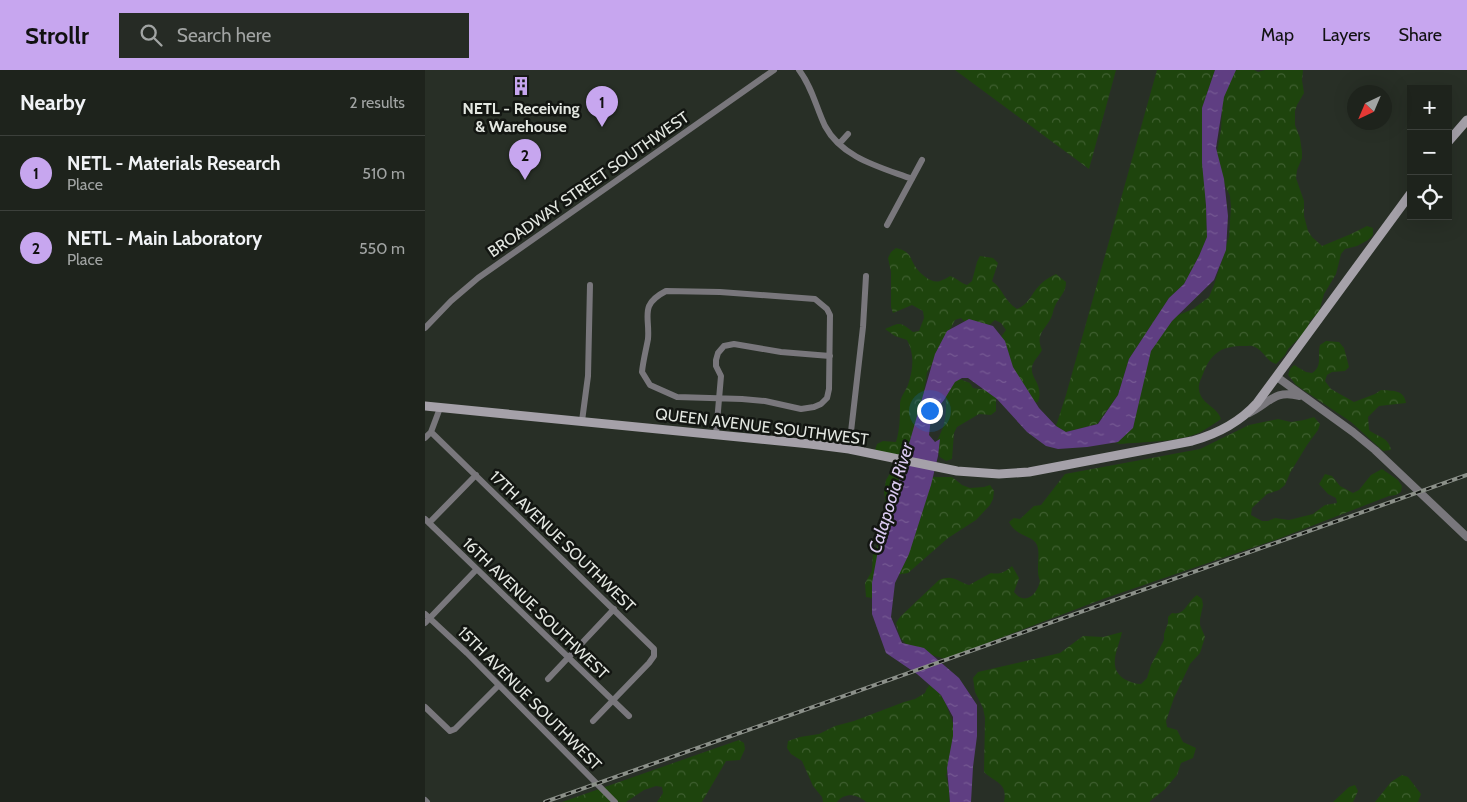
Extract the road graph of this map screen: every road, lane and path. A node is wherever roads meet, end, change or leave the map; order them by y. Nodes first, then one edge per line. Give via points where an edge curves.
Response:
1 (774, 70) edge
2 (799, 70) edge
3 (1467, 120) edge
4 (848, 134) dead end
5 (1452, 137) edge
6 (839, 144) junction
7 (922, 160) dead end
8 (912, 179) junction
9 (1407, 198) edge
10 (887, 225) dead end
11 (866, 276) dead end
12 (590, 285) dead end
13 (425, 328) edge
14 (830, 356) junction
15 (1277, 377) junction
16 (1305, 397) junction
17 (719, 399) junction
18 (425, 406) edge
19 (440, 408) junction
20 (1245, 414) junction
21 (582, 422) junction
22 (431, 432) junction
23 (716, 434) junction
24 (425, 438) edge
25 (849, 449) junction
26 (476, 475) junction
27 (427, 521) edge
28 (1467, 537) edge
29 (475, 570) junction
30 (614, 609) junction
31 (427, 618) edge
32 (568, 657) junction
33 (548, 679) dead end
34 (498, 686) junction
35 (612, 699) junction
36 (425, 707) edge
37 (629, 716) dead end
38 (593, 720) dead end
39 (615, 802) edge

1 - 13 street, BROADWAY STREET SOUTHWEST via 482,275
2 - 6 street via 826,126
3 - 5 main road
4 - 6 street
6 - 8 street via 861,160
7 - 8 street
8 - 10 street
9 - 15 main road, QUEEN AVENUE SOUTHWEST
11 - 25 street
12 - 21 street via 588,376
14 - 17 street via 827,398 814,407
14 - 17 street via 734,344 724,346 716,360 721,376
14 - 17 street via 829,315 815,299 684,290 666,290 655,296 647,313 648,337 642,372 645,378 650,385 677,397
15 - 16 street
15 - 20 main road, QUEEN AVENUE SOUTHWEST
16 - 20 street via 1280,394
16 - 28 street via 1375,450
17 - 23 street
18 - 19 main road, QUEEN AVENUE SOUTHWEST
19 - 21 main road, QUEEN AVENUE SOUTHWEST
19 - 22 street
20 - 25 main road, QUEEN AVENUE SOUTHWEST via 1214,434 1192,441 1019,473 945,469
21 - 23 main road, QUEEN AVENUE SOUTHWEST
22 - 24 street
22 - 26 street, 17TH AVENUE SOUTHWEST
23 - 25 main road, QUEEN AVENUE SOUTHWEST
26 - 27 street
26 - 30 street, 17TH AVENUE SOUTHWEST
27 - 29 street, 16TH AVENUE SOUTHWEST
29 - 31 street
29 - 32 street, 16TH AVENUE SOUTHWEST
30 - 32 street
30 - 35 street, 17TH AVENUE SOUTHWEST via 654,649 654,656
31 - 34 street, 15TH AVENUE SOUTHWEST via 467,652
32 - 33 street
32 - 35 street, 16TH AVENUE SOUTHWEST
34 - 36 street via 450,731
34 - 39 street, 15TH AVENUE SOUTHWEST
35 - 37 street, 16TH AVENUE SOUTHWEST
35 - 38 street

